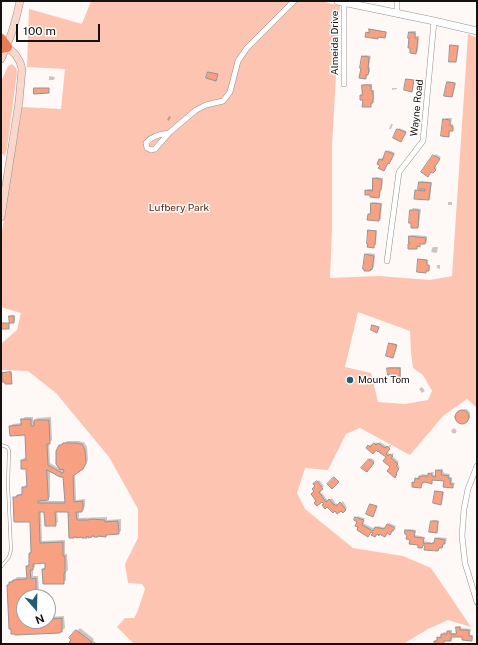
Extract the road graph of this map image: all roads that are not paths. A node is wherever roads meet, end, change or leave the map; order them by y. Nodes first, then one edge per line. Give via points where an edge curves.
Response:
1 (20, 1) edge
2 (294, 1) edge
3 (397, 1) edge
4 (341, 2) edge
5 (397, 14) junction
6 (434, 21) junction
7 (477, 30) edge
8 (3, 44) edge
9 (1, 59) edge
10 (344, 84) dead end
11 (169, 133) dead end
12 (3, 190) edge
13 (1, 217) edge
14 (387, 261) dead end
15 (1, 445) edge
16 (477, 466) edge
17 (1, 568) edge
18 (477, 602) edge

1 - 8 main road
2 - 11 street via 247,48 238,61 230,92 223,101 196,110
3 - 5 street
4 - 5 street
4 - 10 street, Almeida Drive
5 - 6 street
6 - 7 street
6 - 14 street, Wayne Road via 423,141 399,172
8 - 9 main road
8 - 12 main road via 18,58 22,69 19,102
12 - 13 main road
15 - 17 lane via 9,450 11,550
16 - 18 street via 468,489 462,536 465,563

